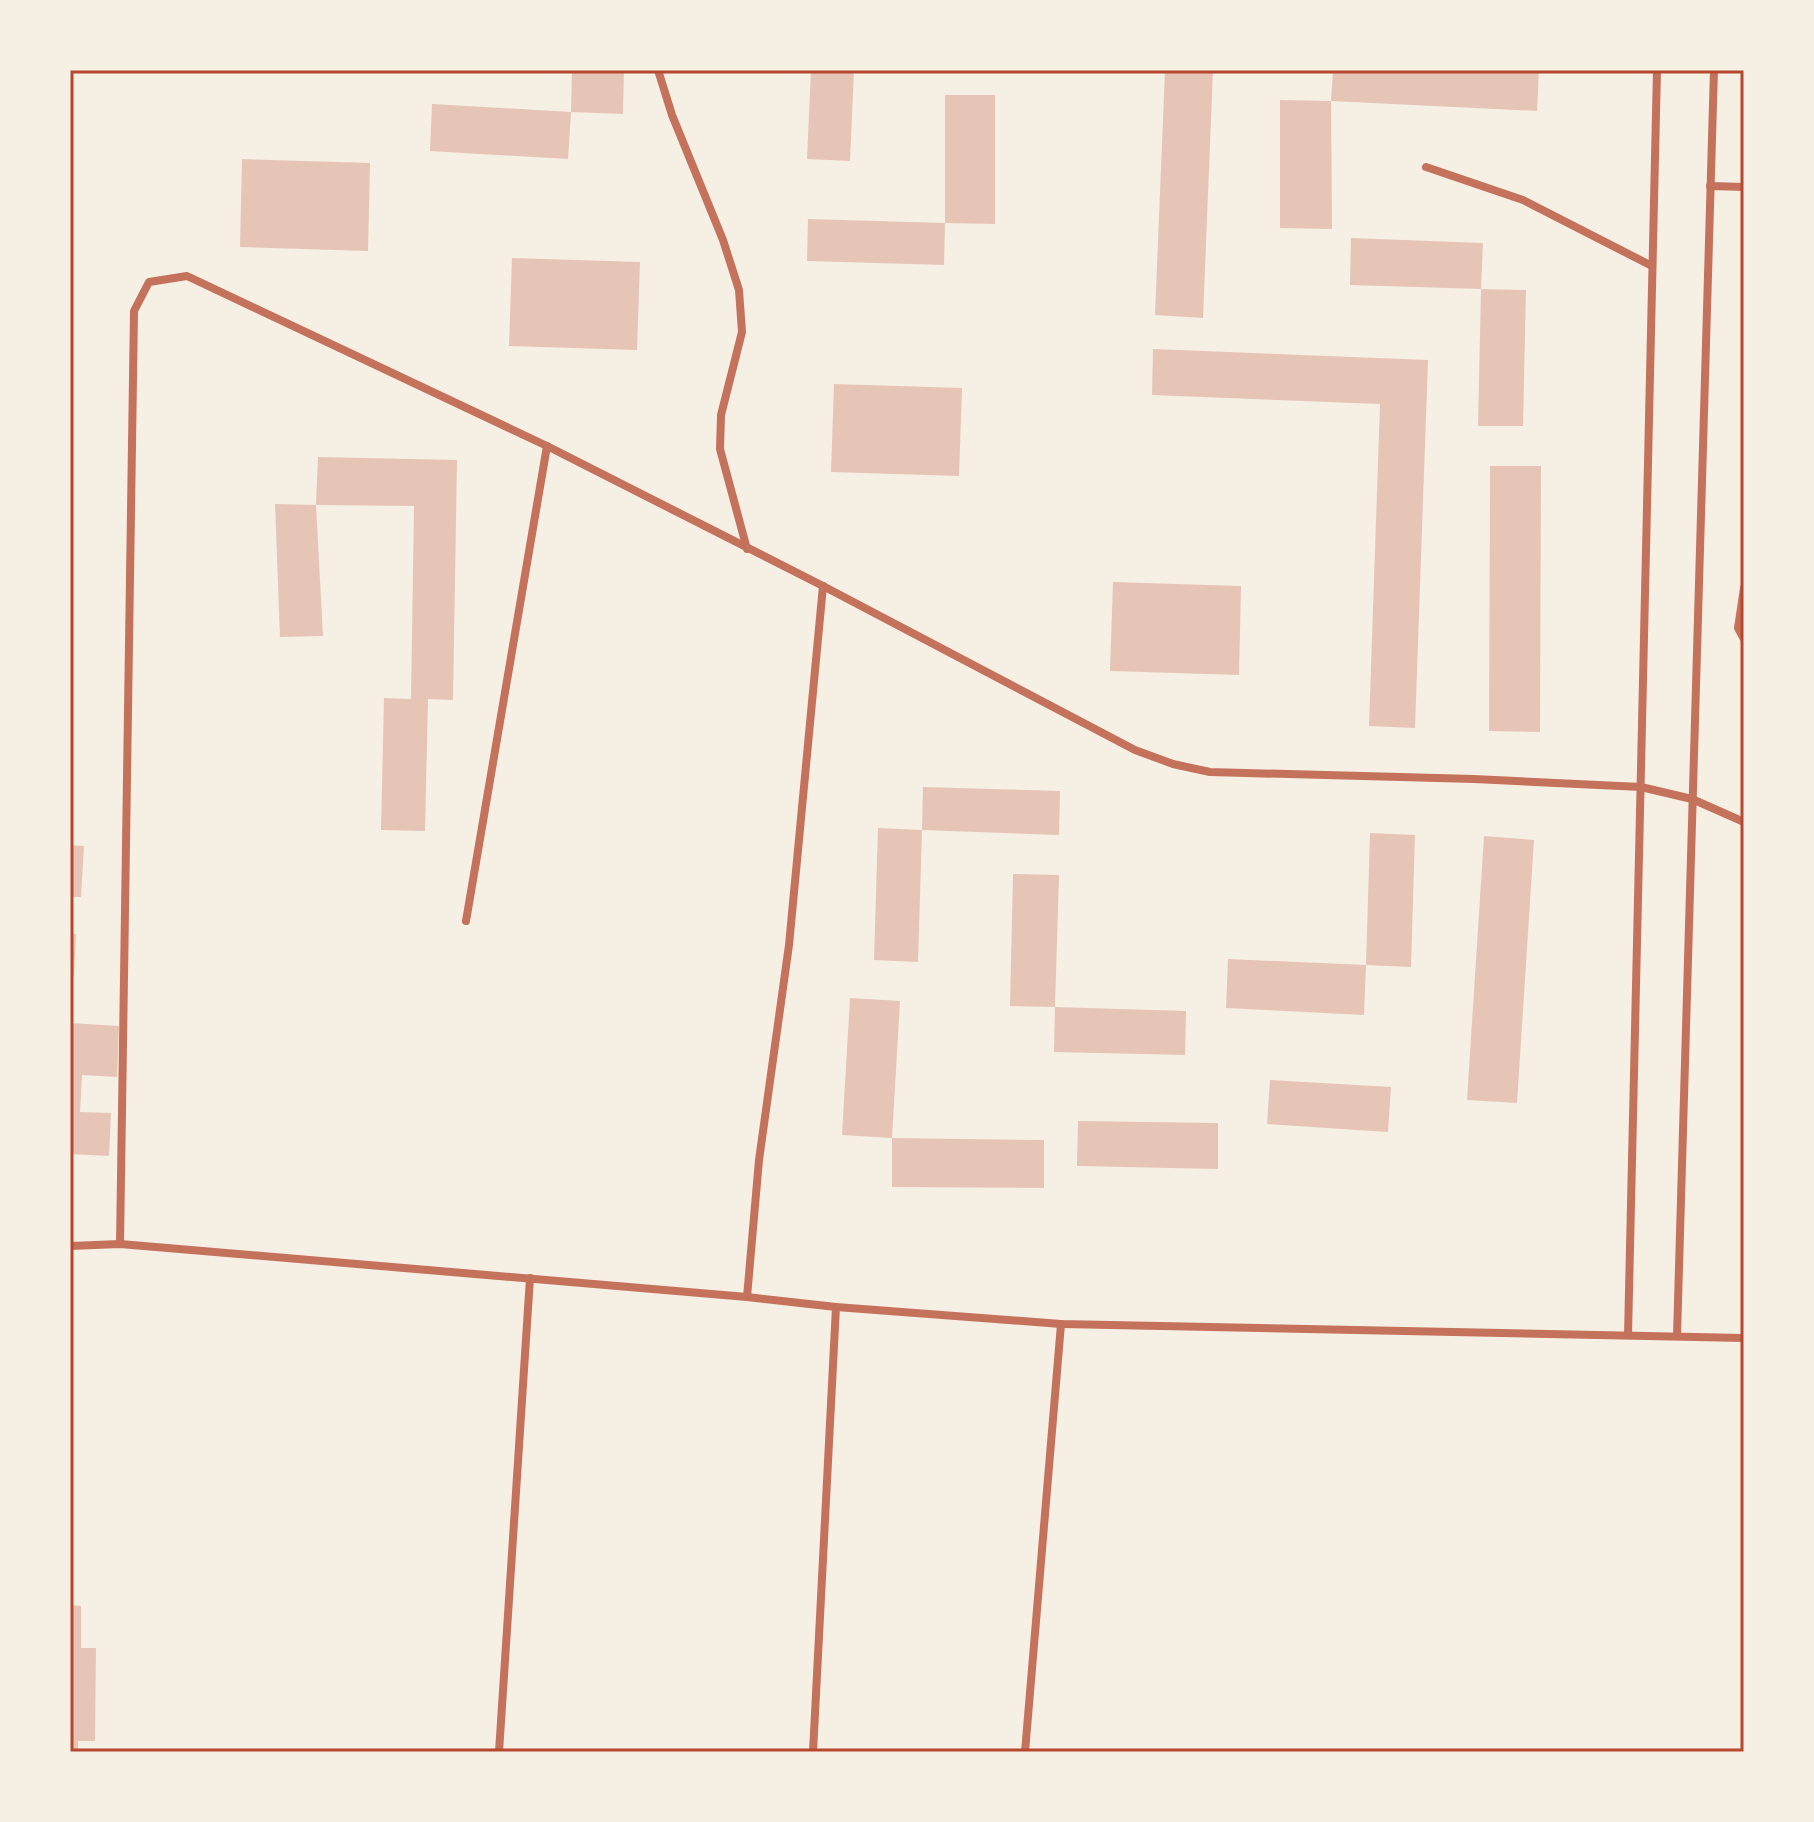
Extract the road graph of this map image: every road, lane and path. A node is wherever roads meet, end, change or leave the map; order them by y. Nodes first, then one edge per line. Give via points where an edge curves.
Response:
1 (658, 70) edge
2 (1657, 70) edge
3 (1714, 70) edge
4 (1426, 167) dead end
5 (1710, 186) junction
6 (1744, 187) edge
7 (1652, 266) junction
8 (547, 446) junction
9 (747, 549) junction
10 (823, 586) junction
11 (1744, 588) edge
12 (1744, 639) edge
13 (1641, 787) junction
14 (1692, 799) junction
15 (1744, 822) edge
16 (466, 921) dead end
17 (120, 1244) junction
18 (70, 1246) edge
19 (530, 1278) junction
20 (747, 1297) junction
21 (836, 1307) junction
22 (1061, 1324) junction
23 (1628, 1335) junction
24 (1677, 1336) junction
25 (1744, 1338) edge
26 (499, 1752) edge
27 (813, 1752) edge
28 (1025, 1752) edge

1 - 9 street via 739,290 742,332 721,415 720,449
2 - 7 street
3 - 5 street
4 - 7 street via 1523,200
5 - 6 street
5 - 14 street
7 - 13 street
8 - 9 street
8 - 16 street
8 - 17 street via 187,276 149,282 134,311
9 - 10 street
10 - 13 street via 1135,750 1173,764 1210,772
10 - 20 street via 789,945 759,1160
11 - 12 street via 1738,628
13 - 14 street
13 - 23 street
14 - 15 street
14 - 24 street
17 - 18 street
17 - 19 street
19 - 20 street
19 - 26 street
20 - 21 street
21 - 22 street
21 - 27 street
22 - 23 street
22 - 28 street
23 - 24 street
24 - 25 street

